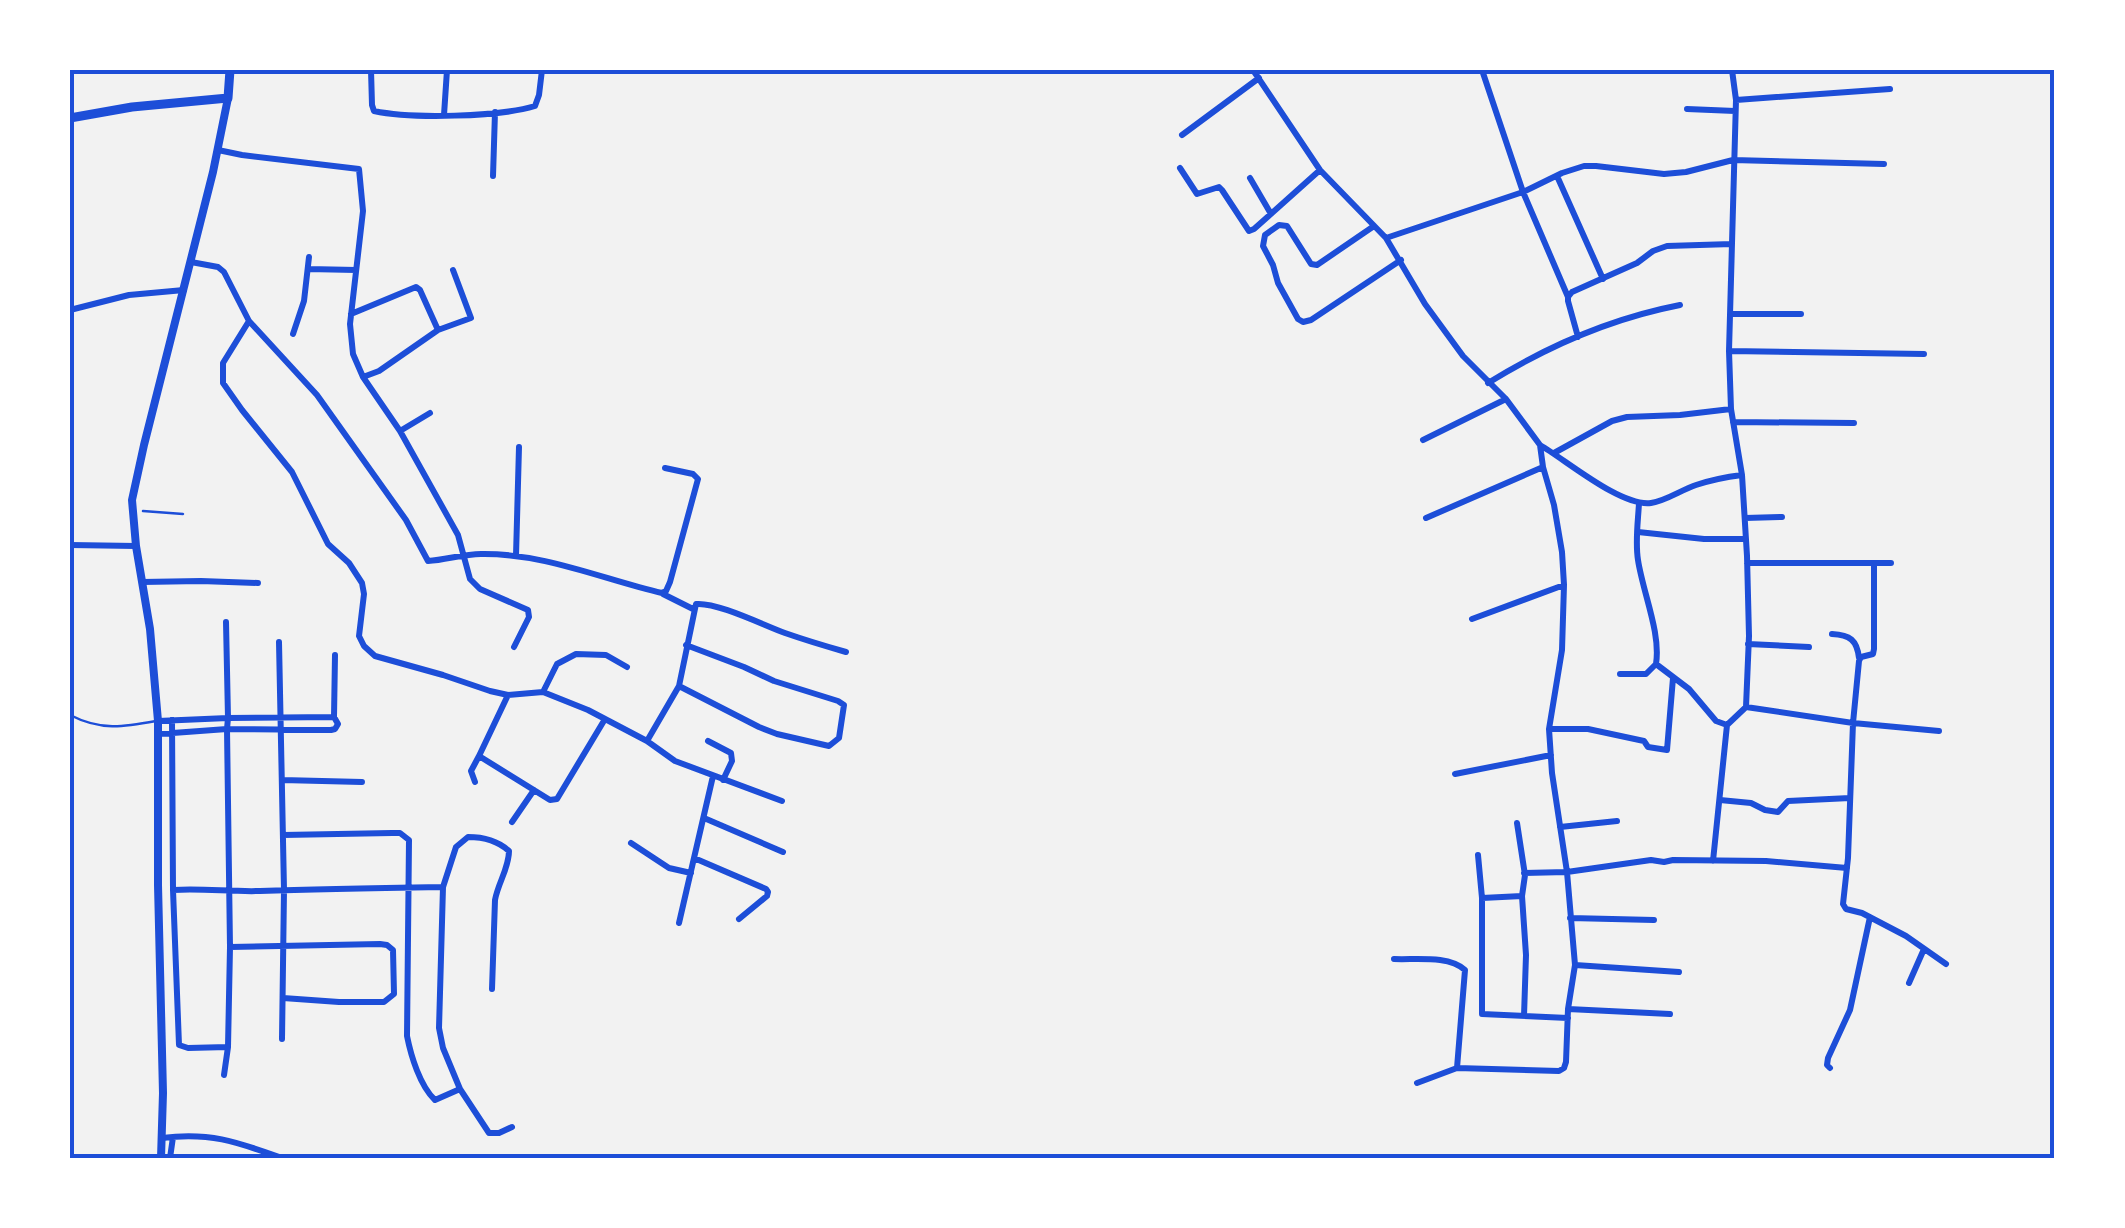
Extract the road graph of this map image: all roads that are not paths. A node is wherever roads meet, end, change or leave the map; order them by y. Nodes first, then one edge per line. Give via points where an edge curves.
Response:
1 (230, 70) edge
2 (372, 70) edge
3 (447, 70) edge
4 (542, 70) edge
5 (1253, 70) edge
6 (1482, 70) edge
7 (1732, 70) edge
8 (1260, 78) junction
9 (1890, 90) dead end
10 (228, 98) junction
11 (1736, 100) junction
12 (1687, 109) dead end
13 (1735, 111) junction
14 (496, 112) junction
15 (444, 116) junction
16 (70, 118) edge
17 (1182, 135) dead end
18 (218, 150) junction
19 (1733, 160) junction
20 (1884, 164) dead end
21 (1180, 168) dead end
22 (1320, 170) junction
23 (493, 176) dead end
24 (1557, 176) junction
25 (1250, 178) dead end
26 (1523, 192) junction
27 (1270, 214) junction
28 (1374, 226) junction
29 (1386, 238) junction
30 (1732, 244) junction
31 (309, 257) dead end
32 (1400, 260) junction
33 (190, 262) junction
34 (308, 269) junction
35 (356, 270) junction
36 (453, 270) dead end
37 (1603, 279) junction
38 (184, 290) junction
39 (1568, 297) junction
40 (1680, 305) dead end
41 (70, 310) edge
42 (351, 314) junction
43 (1730, 314) junction
44 (1801, 314) dead end
45 (249, 322) junction
46 (438, 330) junction
47 (293, 334) dead end
48 (1578, 337) junction
49 (1729, 352) junction
50 (1924, 354) dead end
51 (363, 378) junction
52 (1488, 383) junction
53 (1506, 399) junction
54 (1731, 408) junction
55 (430, 413) dead end
56 (1733, 422) junction
57 (1854, 423) dead end
58 (400, 430) junction
59 (1423, 440) dead end
60 (1540, 445) junction
61 (519, 448) dead end
62 (1554, 453) junction
63 (1543, 466) junction
64 (665, 468) dead end
65 (1742, 475) junction
66 (1639, 503) junction
67 (1782, 517) dead end
68 (1426, 518) dead end
69 (1745, 518) junction
70 (1638, 532) junction
71 (1746, 539) junction
72 (70, 544) edge
73 (136, 546) junction
74 (465, 554) junction
75 (516, 556) junction
76 (1891, 563) dead end
77 (1747, 564) junction
78 (1874, 564) junction
79 (142, 582) junction
80 (258, 583) dead end
81 (1564, 585) junction
82 (662, 594) junction
83 (694, 609) junction
84 (1472, 619) dead end
85 (226, 622) dead end
86 (1832, 634) dead end
87 (279, 642) dead end
88 (1748, 644) junction
89 (686, 645) junction
90 (514, 647) dead end
91 (1809, 647) dead end
92 (846, 652) dead end
93 (335, 654) dead end
94 (1859, 658) junction
95 (1656, 664) junction
96 (628, 668) dead end
97 (1620, 674) dead end
98 (1673, 677) junction
99 (678, 686) junction
100 (543, 692) junction
101 (508, 695) junction
102 (1746, 707) junction
103 (70, 715) edge
104 (228, 718) junction
105 (280, 718) junction
106 (334, 718) junction
107 (606, 719) junction
108 (172, 720) junction
109 (158, 721) junction
110 (1854, 723) junction
111 (1727, 725) junction
112 (228, 729) junction
113 (281, 729) junction
114 (1549, 729) junction
115 (1939, 731) dead end
116 (172, 732) junction
117 (159, 734) junction
118 (708, 741) dead end
119 (647, 742) junction
120 (1551, 755) junction
121 (478, 756) junction
122 (1455, 774) dead end
123 (713, 776) junction
124 (282, 780) junction
125 (724, 780) junction
126 (362, 782) dead end
127 (475, 782) dead end
128 (534, 790) junction
129 (1850, 798) junction
130 (1720, 800) junction
131 (782, 801) dead end
132 (704, 818) junction
133 (512, 822) dead end
134 (1617, 822) dead end
135 (1517, 823) dead end
136 (1560, 828) junction
137 (283, 835) junction
138 (632, 843) dead end
139 (782, 852) dead end
140 (1478, 856) dead end
141 (694, 858) junction
142 (1713, 861) junction
143 (1847, 868) junction
144 (1567, 872) junction
145 (691, 873) junction
146 (1524, 874) junction
147 (442, 886) junction
148 (409, 888) junction
149 (173, 890) junction
150 (284, 890) junction
151 (229, 891) junction
152 (1522, 896) junction
153 (1482, 898) junction
154 (739, 918) dead end
155 (1570, 918) junction
156 (1870, 918) junction
157 (1654, 920) dead end
158 (680, 923) dead end
159 (284, 946) junction
160 (230, 947) junction
161 (1924, 949) junction
162 (1394, 959) dead end
163 (1946, 964) dead end
164 (1574, 965) junction
165 (1679, 972) dead end
166 (1909, 984) dead end
167 (492, 989) dead end
168 (283, 998) junction
169 (1568, 1013) junction
170 (1670, 1014) dead end
171 (1524, 1016) junction
172 (282, 1039) dead end
173 (228, 1047) junction
174 (1457, 1068) junction
175 (1830, 1068) dead end
176 (224, 1076) dead end
177 (1417, 1083) dead end
178 (460, 1089) junction
179 (512, 1127) dead end
180 (173, 1137) junction
181 (162, 1138) junction
182 (162, 1158) edge
183 (170, 1158) edge
184 (282, 1158) edge

1 - 10 main road
2 - 15 street via 374,111
3 - 15 street
4 - 14 street via 534,106
5 - 8 street
6 - 26 street
7 - 11 street
8 - 17 street
8 - 22 street
9 - 11 street
10 - 16 main road
10 - 18 street
11 - 13 street
12 - 13 street
13 - 19 street
14 - 15 street
14 - 23 street
18 - 33 street
18 - 35 street via 359,169 363,211
19 - 20 street
19 - 24 street via 1676,174 1584,166
19 - 30 street
21 - 27 street via 1197,194 1222,190 1246,229
22 - 27 street
22 - 28 street
24 - 26 street
24 - 37 street
25 - 27 street
26 - 29 street
26 - 39 street
28 - 29 street
28 - 32 street via 1318,266 1283,224 1264,236 1298,319 1311,320
29 - 32 street
30 - 37 street via 1667,246
30 - 43 street
31 - 34 street
32 - 52 street via 1462,356
33 - 38 street
33 - 45 street via 221,268
34 - 35 street
34 - 47 street
35 - 42 street
36 - 46 street via 471,318
37 - 39 street
38 - 41 street
38 - 73 street via 144,444 132,510
39 - 48 street
40 - 48 street
42 - 46 street via 416,287
42 - 51 street via 351,343
43 - 44 street
43 - 49 street
45 - 74 street via 318,394 428,561
45 - 101 street via 223,364 223,383 297,480 328,544 357,573 364,594 358,636 364,646 375,656
46 - 51 street
48 - 52 street
49 - 50 street
49 - 54 street
51 - 58 street
52 - 53 street
53 - 59 street
53 - 60 street
54 - 56 street
54 - 62 street via 1612,420
55 - 58 street
56 - 57 street
56 - 65 street
58 - 74 street
60 - 62 street
60 - 63 street
61 - 75 street
62 - 66 street
63 - 68 street
63 - 81 street
64 - 82 street via 696,476 698,483
65 - 66 street
65 - 69 street
66 - 70 street
67 - 69 street
69 - 71 street
70 - 71 street
70 - 95 street
71 - 77 street
72 - 73 street
73 - 79 street
74 - 75 street
74 - 90 street via 480,590 530,613
75 - 82 street
76 - 78 street
77 - 78 street
77 - 88 street
78 - 94 street via 1874,652
79 - 80 street
79 - 109 street
81 - 84 street
81 - 114 street
82 - 83 street
83 - 89 street
83 - 92 street via 704,604
85 - 104 street
86 - 94 street via 1849,636
87 - 105 street
88 - 91 street
88 - 102 street
89 - 99 street
89 - 99 street via 838,701 845,711 840,738 829,746 777,734
93 - 106 street
94 - 110 street
95 - 97 street via 1646,674
95 - 98 street
96 - 100 street via 606,655 576,654 557,664
98 - 111 street
98 - 114 street via 1667,750 1609,732
99 - 119 street
100 - 101 street
100 - 107 street
101 - 121 street
102 - 110 street
102 - 111 street
103 - 109 lane via 108,728
104 - 105 street
104 - 108 street
104 - 112 street
105 - 106 street
105 - 113 street
106 - 113 street via 336,729
107 - 119 street
107 - 128 street via 558,798
108 - 109 street
108 - 116 street
109 - 117 street
110 - 115 street
110 - 129 street
111 - 130 street
112 - 113 street
112 - 116 street
112 - 151 street
113 - 124 street
114 - 120 street
116 - 117 street
116 - 149 street
117 - 181 street
118 - 125 street via 731,753
119 - 123 street
120 - 122 street
120 - 136 street
121 - 127 street
121 - 128 street
123 - 125 street
123 - 132 street
124 - 126 street
124 - 137 street
125 - 131 street
128 - 133 street
129 - 130 street via 1788,802 1778,812
129 - 143 street
130 - 142 street
132 - 139 street
132 - 141 street
134 - 136 street
135 - 146 street
136 - 144 street
137 - 148 street via 405,836 411,848
137 - 150 street
138 - 145 street via 669,868
140 - 153 street
141 - 145 street
141 - 154 street via 766,888 766,896
142 - 143 street
142 - 144 street via 1651,860
143 - 156 street via 1843,907
144 - 146 street
144 - 155 street
145 - 158 street
146 - 152 street
147 - 148 street
147 - 167 street via 456,847 468,837 508,851 495,900
147 - 178 street via 439,1028
148 - 150 street
148 - 178 street via 409,1046 431,1098
149 - 151 street
149 - 173 street via 179,1045
150 - 151 street
150 - 159 street
151 - 160 street
152 - 153 street
152 - 171 street
153 - 171 street via 1482,1014
155 - 157 street
155 - 164 street
156 - 161 street
156 - 175 street
159 - 160 street
159 - 168 street
159 - 168 street via 388,945 394,990 384,1002
160 - 173 street
161 - 163 street
161 - 166 street
162 - 174 street via 1448,961 1465,970
164 - 165 street
164 - 169 street
168 - 172 street
169 - 170 street
169 - 171 street
169 - 174 street via 1566,1062 1559,1071
173 - 176 street
174 - 177 street
178 - 179 street via 489,1133
180 - 181 street
180 - 183 street
180 - 184 street via 228,1139
181 - 182 street

